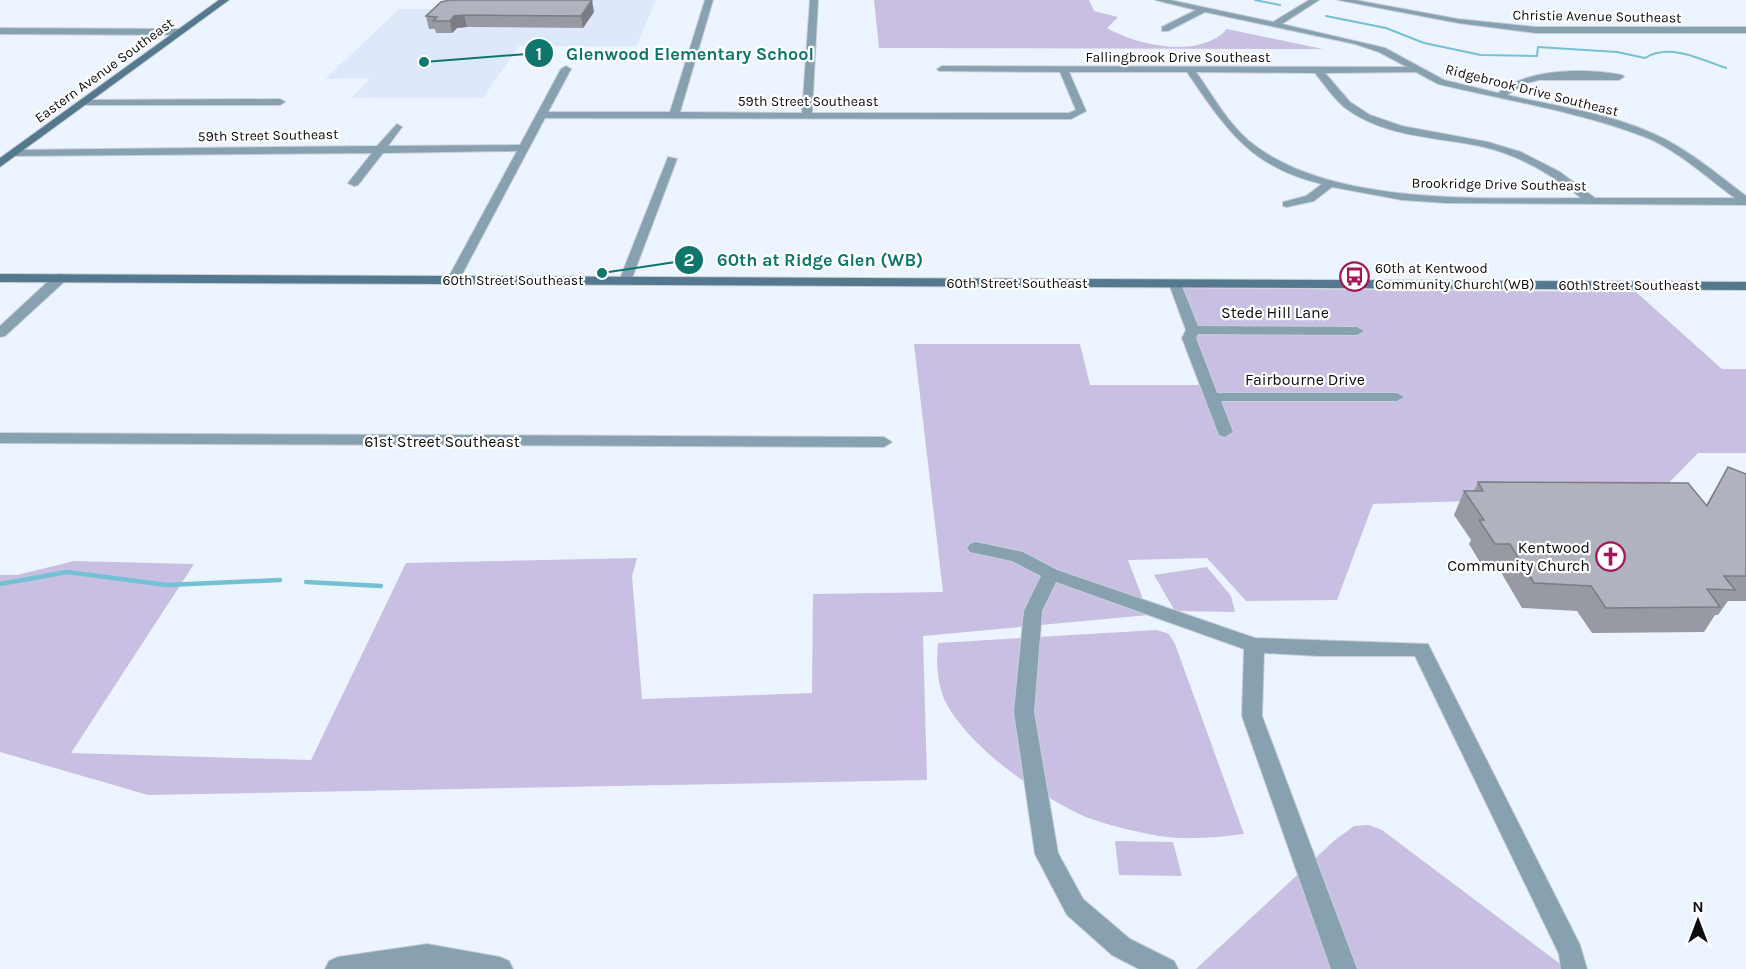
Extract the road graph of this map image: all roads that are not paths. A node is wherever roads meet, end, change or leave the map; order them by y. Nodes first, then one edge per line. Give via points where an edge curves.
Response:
1 (225, 0) edge
2 (709, 0) edge
3 (814, 0) edge
4 (1159, 0) edge
5 (1315, 0) edge
6 (1341, 0) edge
7 (1203, 10) junction
8 (1275, 24) junction
9 (1165, 29) dead end
10 (1746, 30) edge
11 (0, 31) edge
12 (179, 32) junction
13 (567, 69) dead end
14 (942, 69) dead end
15 (1064, 70) junction
16 (1190, 70) junction
17 (1318, 70) junction
18 (1414, 70) junction
19 (1619, 77) dead end
20 (1498, 97) junction
21 (280, 102) dead end
22 (83, 103) junction
23 (540, 115) junction
24 (675, 116) junction
25 (807, 116) junction
26 (397, 127) dead end
27 (523, 148) junction
28 (380, 149) junction
29 (14, 153) junction
30 (672, 159) dead end
31 (0, 163) edge
32 (1332, 182) junction
33 (354, 183) dead end
34 (1592, 201) junction
35 (1746, 202) edge
36 (1287, 204) dead end
37 (0, 278) edge
38 (60, 278) junction
39 (453, 280) junction
40 (625, 281) junction
41 (1175, 284) junction
42 (1746, 286) edge
43 (1193, 330) junction
44 (1, 331) edge
45 (1357, 331) dead end
46 (1212, 397) junction
47 (1397, 397) dead end
48 (1225, 432) dead end
49 (0, 438) edge
50 (884, 442) dead end
51 (976, 548) dead end
52 (1051, 574) junction
53 (1254, 645) junction
54 (338, 969) edge
55 (500, 969) edge
56 (1165, 969) edge
57 (1344, 969) edge
58 (1574, 969) edge

1 - 12 main road, Eastern Avenue Southeast
2 - 24 street
3 - 25 street
4 - 7 street, Ridgebrook Drive Southeast
5 - 8 street
6 - 10 street, Christie Avenue Southeast via 1440,19 1527,29
7 - 8 street, Ridgebrook Drive Southeast
7 - 9 street
8 - 18 street, Ridgebrook Drive Southeast via 1374,47
11 - 12 street
12 - 22 main road, Eastern Avenue Southeast
13 - 23 street
14 - 15 street, Fallingbrook Drive Southeast
15 - 16 street, Fallingbrook Drive Southeast
15 - 25 street, 59th Street Southeast via 1081,111 1063,117
16 - 17 street, Fallingbrook Drive Southeast
16 - 32 street, Brookridge Drive Southeast via 1227,124 1249,146 1291,169
17 - 18 street, Fallingbrook Drive Southeast
17 - 34 street via 1350,107 1368,117 1524,155 1563,177
18 - 20 street, Ridgebrook Drive Southeast via 1441,82
19 - 20 street via 1540,78 1518,83
20 - 35 street, Ridgebrook Drive Southeast via 1602,120 1649,135 1672,147
21 - 22 street
22 - 29 main road, Eastern Avenue Southeast
23 - 24 street, 59th Street Southeast
23 - 27 street
24 - 25 street, 59th Street Southeast
26 - 28 street
27 - 28 street, 59th Street Southeast
27 - 39 street
28 - 29 street, 59th Street Southeast
28 - 33 street
29 - 31 main road, Eastern Avenue Southeast
30 - 40 street
32 - 34 street, Brookridge Drive Southeast via 1417,199
32 - 36 street via 1315,196
34 - 35 street, Brookridge Drive Southeast
37 - 38 main road, 60th Street Southeast
38 - 39 main road, 60th Street Southeast
38 - 44 street
39 - 40 main road, 60th Street Southeast
40 - 41 main road, 60th Street Southeast
41 - 42 main road, 60th Street Southeast
41 - 43 street
43 - 45 street, Stede Hill Lane
43 - 46 street via 1189,338
46 - 47 street, Fairbourne Drive
46 - 48 street
49 - 50 street, 61st Street Southeast
51 - 52 street via 1017,556
52 - 53 street
52 - 56 street via 1033,610 1024,712 1047,854 1075,907 1120,947
53 - 57 street via 1252,716
53 - 58 street via 1420,649 1571,953
54 - 55 street via 427,956

